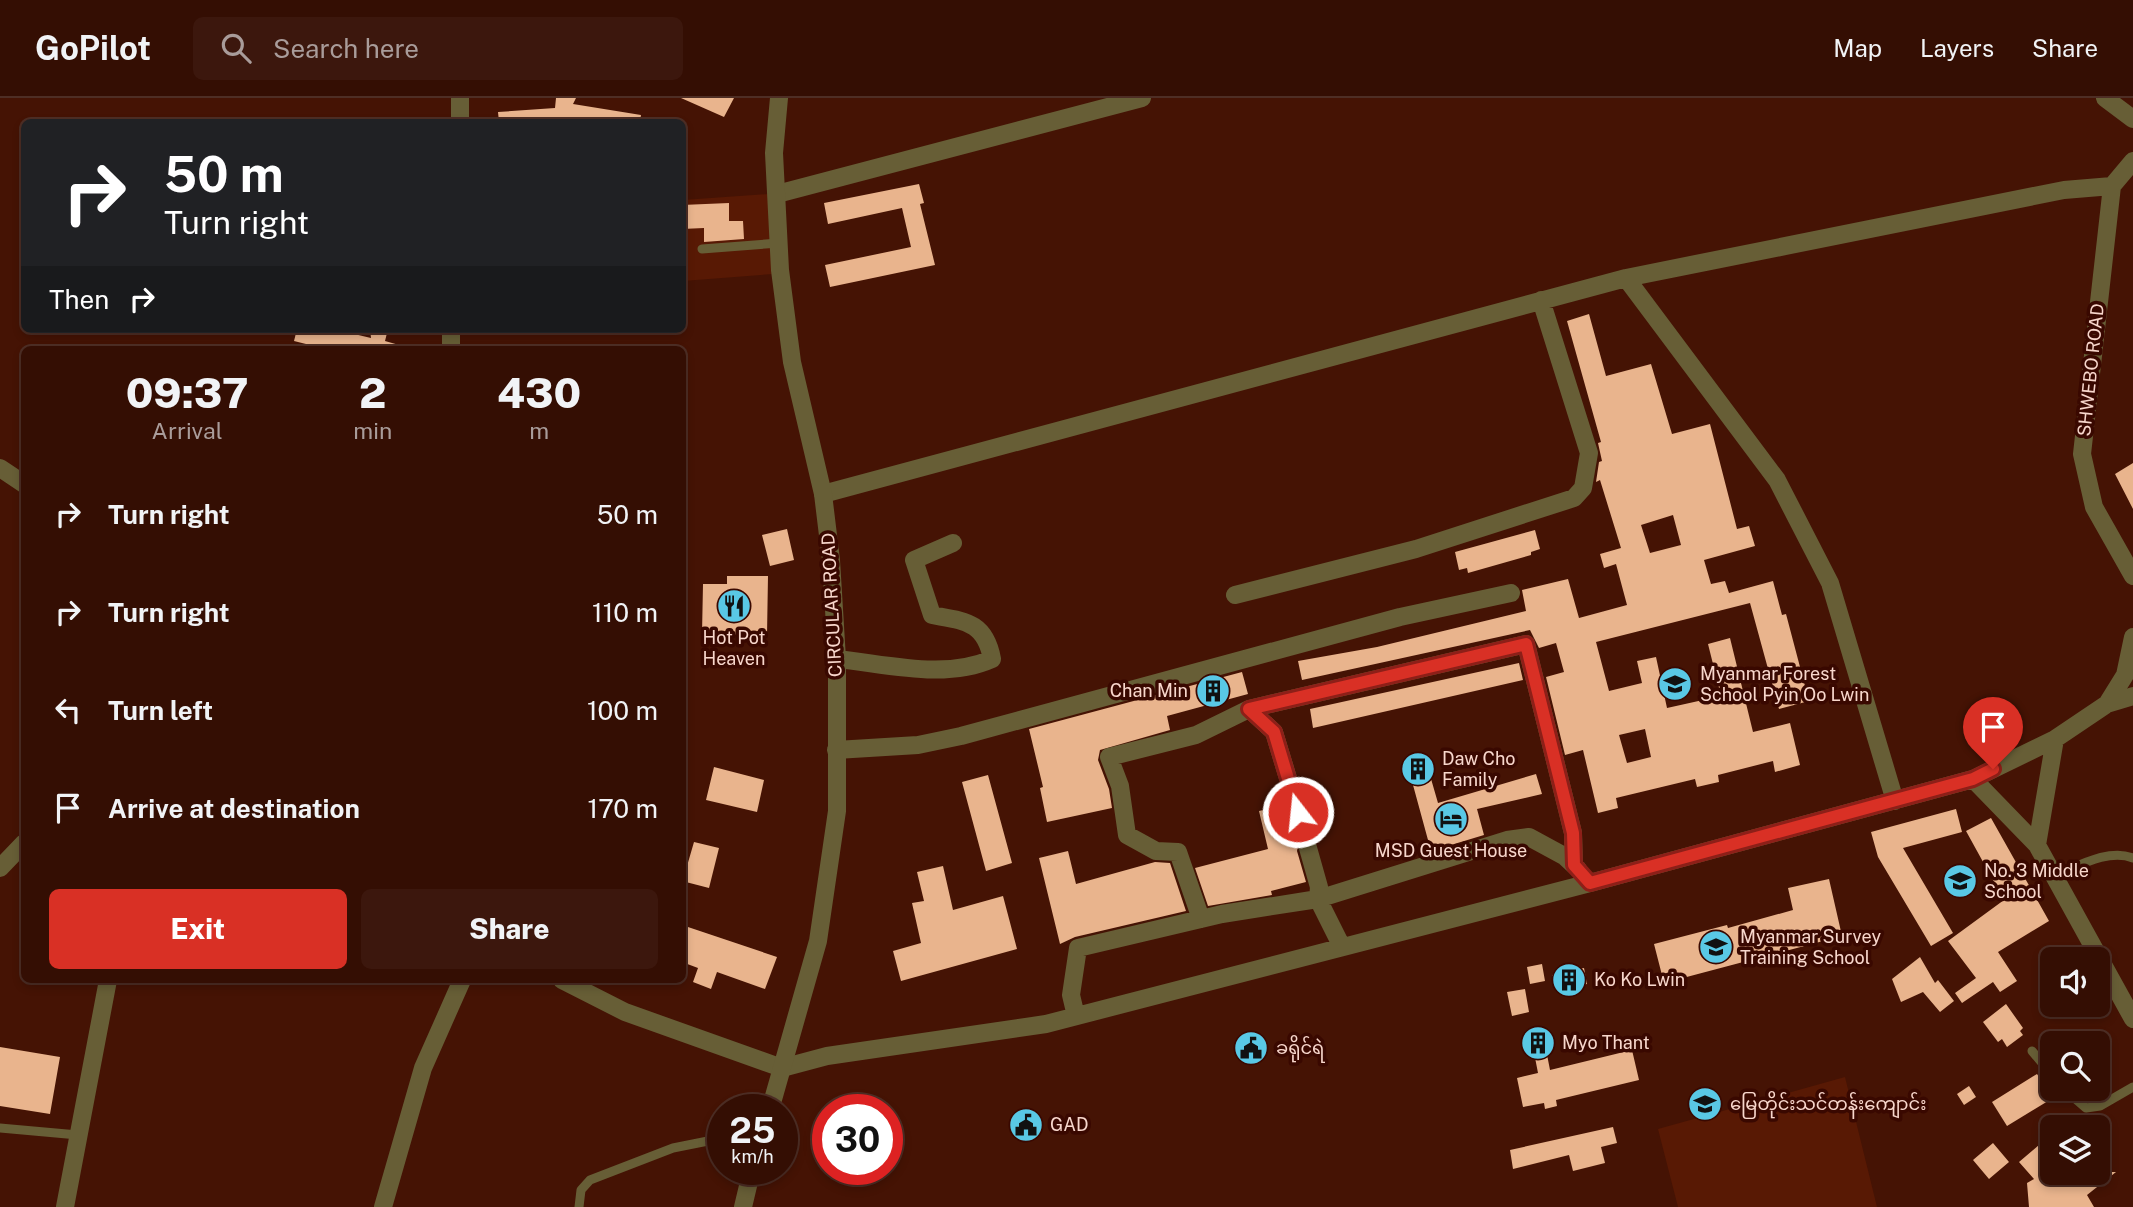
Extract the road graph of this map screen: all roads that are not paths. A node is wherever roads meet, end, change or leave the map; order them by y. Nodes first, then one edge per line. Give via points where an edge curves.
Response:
1 (460, 98) edge
2 (779, 98) edge
3 (1142, 98) edge
4 (2105, 98) edge
5 (460, 119) edge
6 (2133, 119) edge
7 (2133, 161) edge
8 (2112, 186) junction
9 (777, 194) junction
10 (779, 243) junction
11 (702, 249) dead end
12 (1626, 278) junction
13 (1541, 300) junction
14 (0, 468) edge
15 (21, 482) edge
16 (823, 494) junction
17 (953, 543) dead end
18 (2133, 576) edge
19 (1511, 593) dead end
20 (1235, 595) dead end
21 (2133, 637) edge
22 (837, 659) junction
23 (2133, 696) edge
24 (2107, 704) junction
25 (1249, 709) junction
26 (2055, 739) junction
27 (836, 750) junction
28 (1973, 779) junction
29 (1895, 801) junction
30 (2036, 845) junction
31 (21, 846) edge
32 (2133, 858) edge
33 (1574, 865) junction
34 (0, 868) edge
35 (2054, 876) junction
36 (1590, 883) junction
37 (1318, 899) junction
38 (1202, 919) junction
39 (1342, 947) junction
40 (107, 983) edge
41 (460, 983) edge
42 (568, 983) edge
43 (1076, 1016) junction
44 (2133, 1018) edge
45 (2032, 1051) dead end
46 (2040, 1061) edge
47 (782, 1068) junction
48 (2133, 1087) edge
49 (775, 1094) edge
50 (2110, 1100) edge
51 (2078, 1101) edge
52 (2109, 1101) edge
53 (0, 1128) edge
54 (78, 1135) junction
55 (707, 1141) edge
56 (748, 1185) edge
57 (65, 1207) edge
58 (383, 1207) edge
59 (579, 1207) edge
60 (743, 1207) edge

1 - 5 street
2 - 9 street, CIRCULAR ROAD via 774,153
3 - 9 street
4 - 6 street
7 - 8 street
8 - 12 street via 2064,190
8 - 18 street, SHWEBO ROAD via 2082,454 2094,507
9 - 10 street, CIRCULAR ROAD
10 - 11 lane
10 - 16 street, CIRCULAR ROAD via 792,362
12 - 13 street
12 - 29 street via 1777,480 1830,583
13 - 16 street
13 - 20 street via 1589,453 1583,488 1574,498 1416,549
14 - 15 street
16 - 22 street, CIRCULAR ROAD
17 - 22 street via 914,560 932,615 972,623 989,643 992,659 975,667 939,670
19 - 27 street via 1400,617 961,736 918,745
21 - 24 street via 2125,675
22 - 27 street, CIRCULAR ROAD
23 - 24 street
24 - 26 street
25 - 33 street via 1526,644 1573,833
25 - 37 street via 1274,732 1319,887
25 - 38 street via 1196,735 1109,757 1120,786 1127,835 1156,851 1178,852
26 - 28 street
26 - 30 street
27 - 47 street, CIRCULAR ROAD via 837,811 827,889 818,941
28 - 29 street
28 - 30 street
29 - 36 street
30 - 35 street
31 - 34 street
32 - 35 lane via 2106,856
33 - 36 street
33 - 37 street via 1529,837
35 - 44 street
36 - 39 street
37 - 38 street
37 - 39 street
38 - 43 street via 1079,948 1071,995
39 - 43 street
40 - 54 street
41 - 58 street via 423,1068
42 - 47 street via 625,1012
43 - 47 street via 827,1056
45 - 46 lane
47 - 49 street, CIRCULAR ROAD
48 - 50 lane
51 - 52 lane via 2086,1108
53 - 54 lane
54 - 57 street
55 - 59 lane via 673,1148 590,1180 581,1190
56 - 60 street

